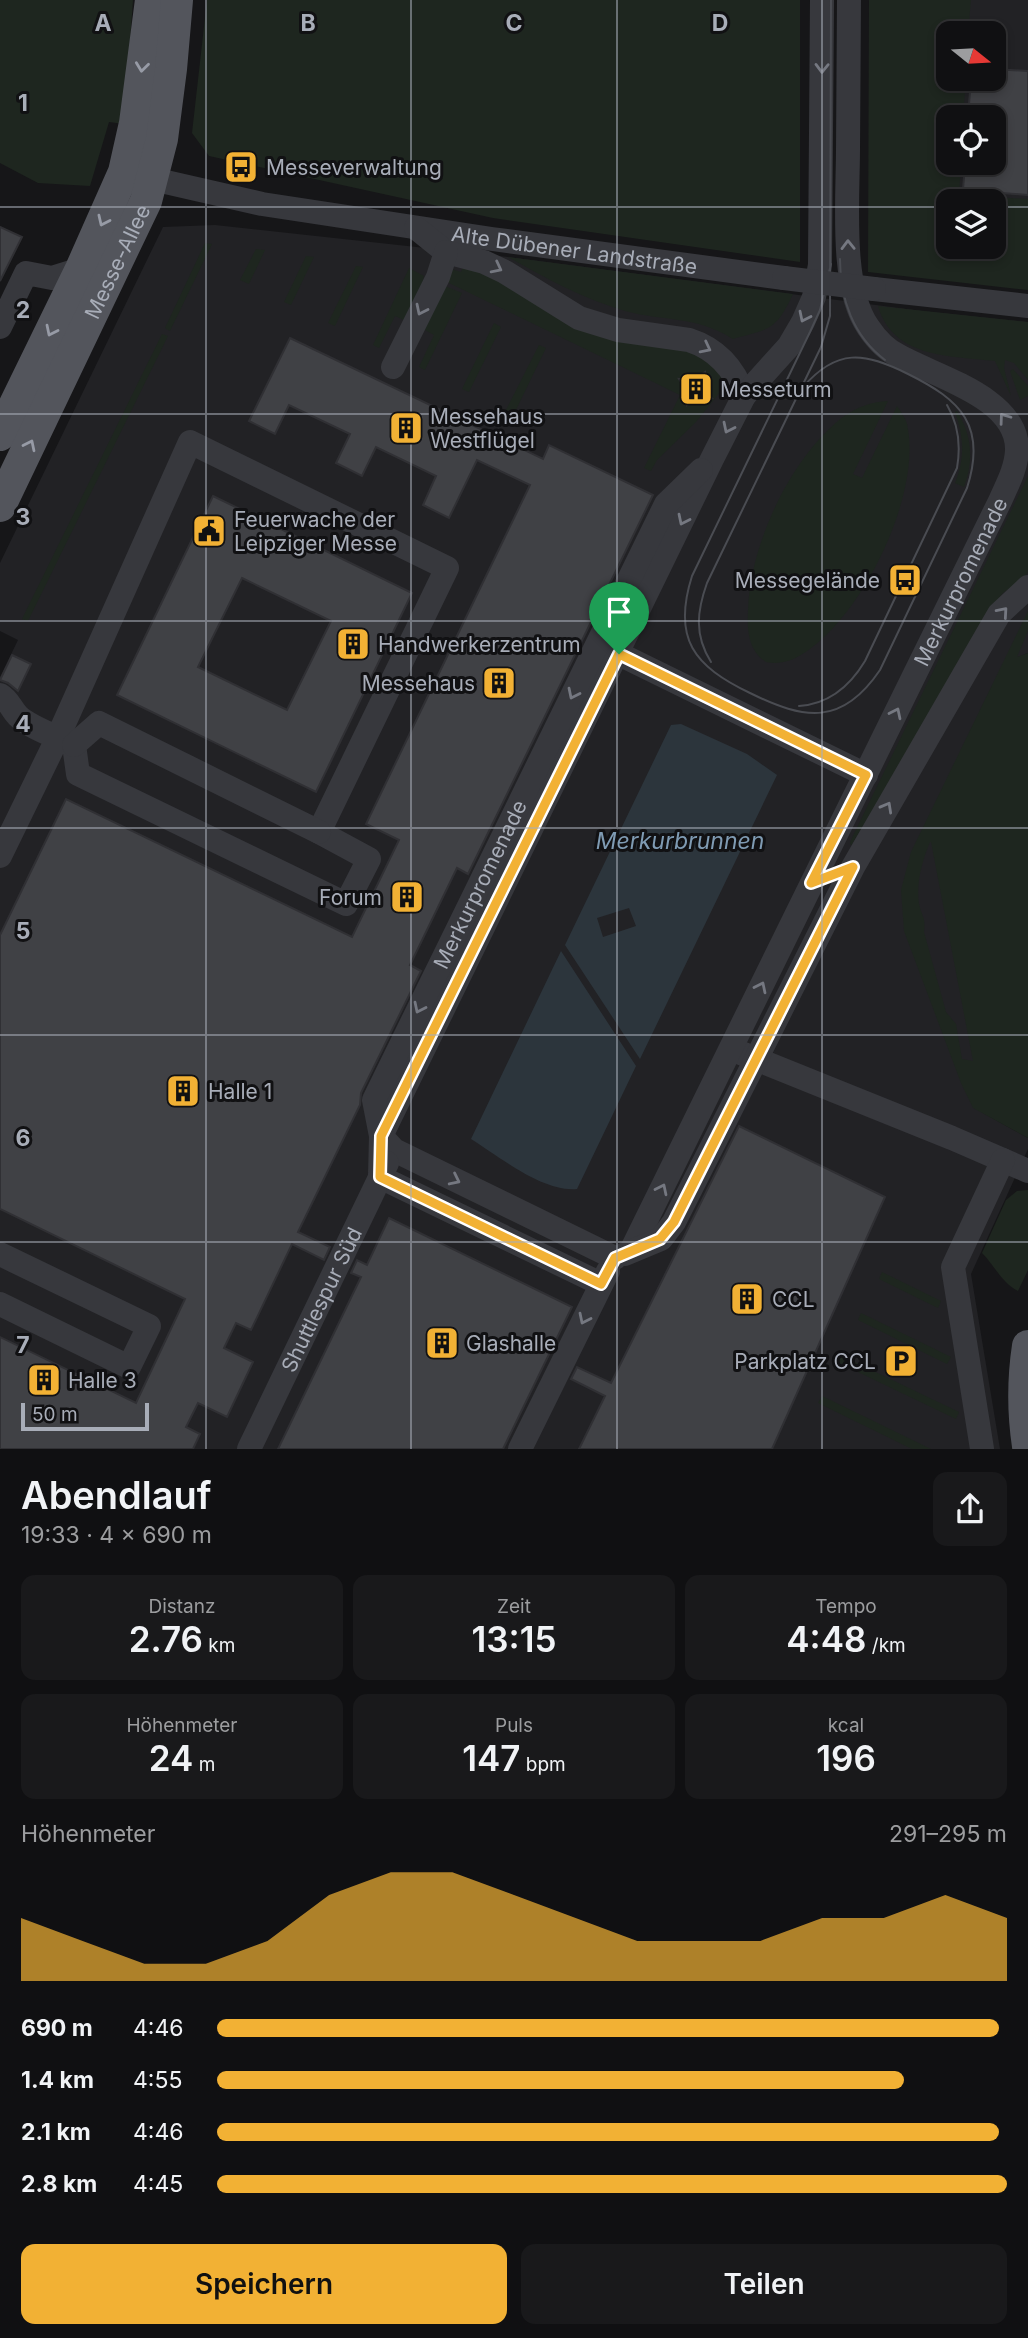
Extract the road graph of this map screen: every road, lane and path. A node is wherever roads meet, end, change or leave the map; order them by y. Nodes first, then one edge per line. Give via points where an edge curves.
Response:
1 (150, 0) edge
2 (177, 0) edge
3 (822, 0) edge
4 (849, 0) edge
5 (139, 176) junction
6 (416, 227) junction
7 (446, 252) junction
8 (81, 270) junction
9 (1028, 306) edge
10 (0, 327) edge
11 (393, 368) dead end
12 (744, 396) junction
13 (0, 435) edge
14 (712, 459) junction
15 (0, 506) edge
16 (1028, 587) edge
17 (619, 654) junction
18 (2, 711) edge
19 (62, 742) junction
20 (866, 775) junction
21 (319, 832) junction
22 (0, 856) edge
23 (853, 867) junction
24 (811, 883) junction
25 (731, 1049) junction
26 (754, 1060) junction
27 (374, 1100) junction
28 (387, 1143) junction
29 (1003, 1160) junction
30 (1028, 1171) edge
31 (380, 1177) junction
32 (0, 1254) edge
33 (623, 1254) junction
34 (601, 1284) junction
35 (0, 1304) edge
36 (1028, 1346) edge
37 (1028, 1446) edge
38 (249, 1449) edge
39 (520, 1449) edge
40 (982, 1449) edge

1 -> 5 main road, Messe-Allee via 136,113
2 - 5 main road, Messe-Allee via 166,113
3 -> 12 street, Merkurpromenade via 820,265 814,297 789,346
20 -> 4 street, Merkurpromenade via 1000,501 1017,450 1009,422 995,405 897,356 866,326 857,303 848,252
5 - 6 street, Alte Dübener Landstraße via 252,202
5 -> 8 main road, Messe-Allee
15 -> 5 main road, Messe-Allee via 138,220
6 - 7 street
6 - 9 street, Alte Dübener Landstraße, bridge via 922,296
7 -> 11 street
7 -> 12 street via 484,262 579,317 618,330 700,343 719,354
8 - 10 street via 52,278 26,273
8 -> 13 main road, Messe-Allee
12 -> 14 street, Merkurpromenade
14 -> 17 street, Merkurpromenade
14 -> 27 street, Merkurpromenade via 666,504
23 -> 16 street, Merkurpromenade via 999,614
17 - 20 street
17 - 28 street, Merkurpromenade
18 - 19 street
19 - 21 street via 99,723
19 - 21 street via 78,774 346,904 369,859
19 - 21 street via 190,442 447,568
19 - 22 street
20 - 24 street, Merkurpromenade
23 - 24 street
23 - 26 street, Merkurpromenade
25 -> 24 street, Merkurpromenade
25 - 26 street
33 -> 25 street, Merkurpromenade
26 - 29 street
26 - 33 street, Merkurpromenade via 674,1222 660,1239
27 - 28 street
27 - 31 street
28 - 31 street
28 -> 33 street
29 - 30 street
29 - 40 street via 953,1266
31 - 34 street
31 - 38 street, Shuttlespur Süd
32 - 35 street via 149,1326 129,1367
33 - 34 street
34 -> 39 street
36 - 37 main road via 1024,1370

